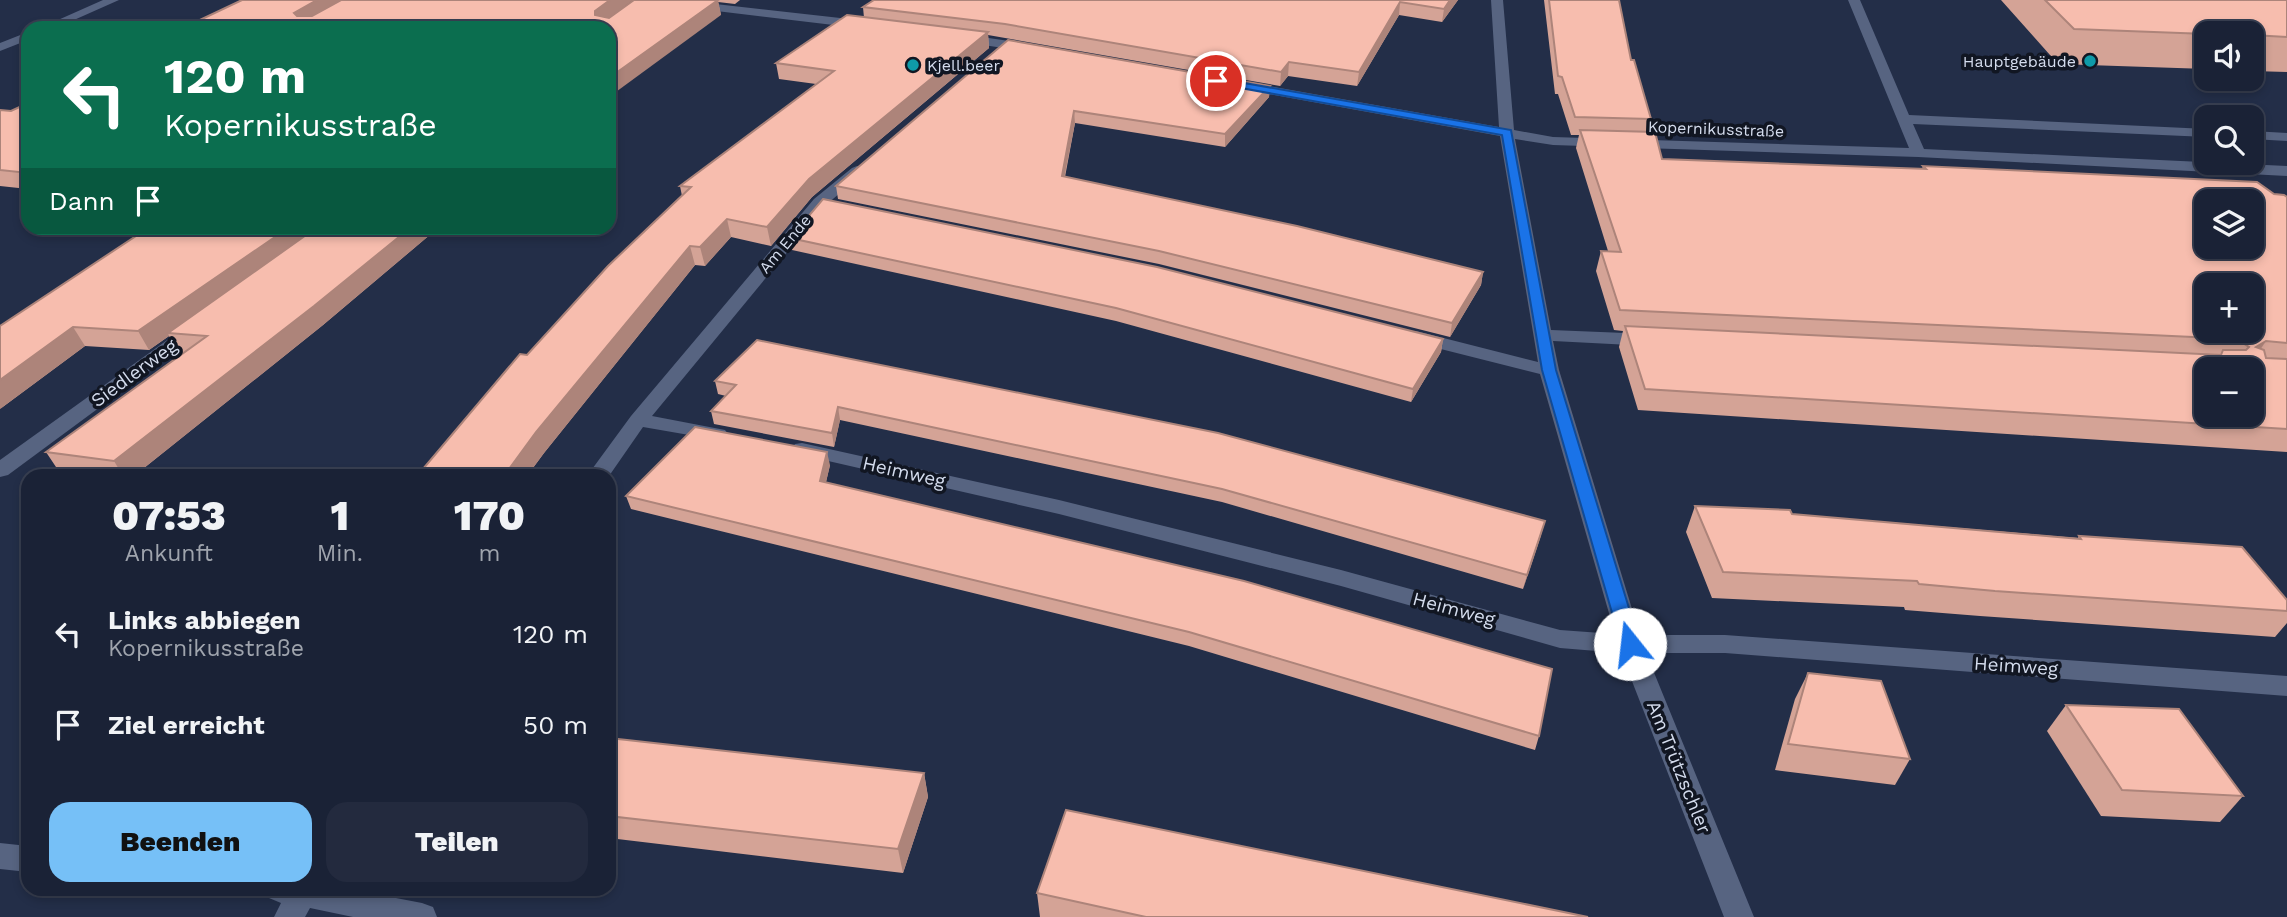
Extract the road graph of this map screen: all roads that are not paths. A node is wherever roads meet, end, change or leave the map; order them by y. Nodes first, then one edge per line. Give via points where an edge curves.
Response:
1 (113, 0) edge
2 (650, 0) edge
3 (1497, 0) edge
4 (1854, 0) edge
5 (63, 21) edge
6 (878, 26) edge
7 (942, 35) edge
8 (21, 39) edge
9 (1004, 44) junction
10 (0, 47) edge
11 (1044, 51) edge
12 (984, 62) edge
13 (1221, 82) edge
14 (1903, 119) junction
15 (2194, 132) edge
16 (1507, 133) junction
17 (2264, 136) edge
18 (2287, 137) edge
19 (1917, 153) junction
20 (871, 158) edge
21 (2287, 172) edge
22 (820, 202) junction
23 (846, 208) edge
24 (213, 316) edge
25 (1404, 334) edge
26 (1544, 335) junction
27 (1669, 341) edge
28 (1549, 370) junction
29 (638, 420) junction
30 (744, 439) edge
31 (784, 446) edge
32 (603, 469) edge
33 (0, 470) edge
34 (1630, 644) junction
35 (2287, 686) edge
36 (0, 856) edge
37 (21, 858) edge
38 (294, 897) edge
39 (422, 917) edge
40 (1739, 917) edge

1 - 5 street
2 - 6 street
3 - 16 street, Am Trützschler
4 - 14 street
7 - 9 street
8 - 10 street
9 - 11 street
9 - 12 street
13 - 16 street, Kopernikusstraße
14 - 15 street
14 - 19 street
16 - 19 street, Kopernikusstraße via 1553,141
16 - 26 street, Am Trützschler
17 - 18 street
19 - 21 street, Kopernikusstraße
20 - 22 street, Am Ende
22 - 23 street
22 - 29 street, Am Ende
24 - 33 street, Siedlerweg
25 - 28 street
26 - 27 street
26 - 28 street, Am Trützschler
28 - 34 street, Am Trützschler
29 - 30 street
29 - 32 street, Am Ende
31 - 34 street, Heimweg via 1059,507 1560,639
34 - 35 street, Heimweg via 1725,644
34 - 40 street, Am Trützschler
36 - 37 street
38 - 39 street

